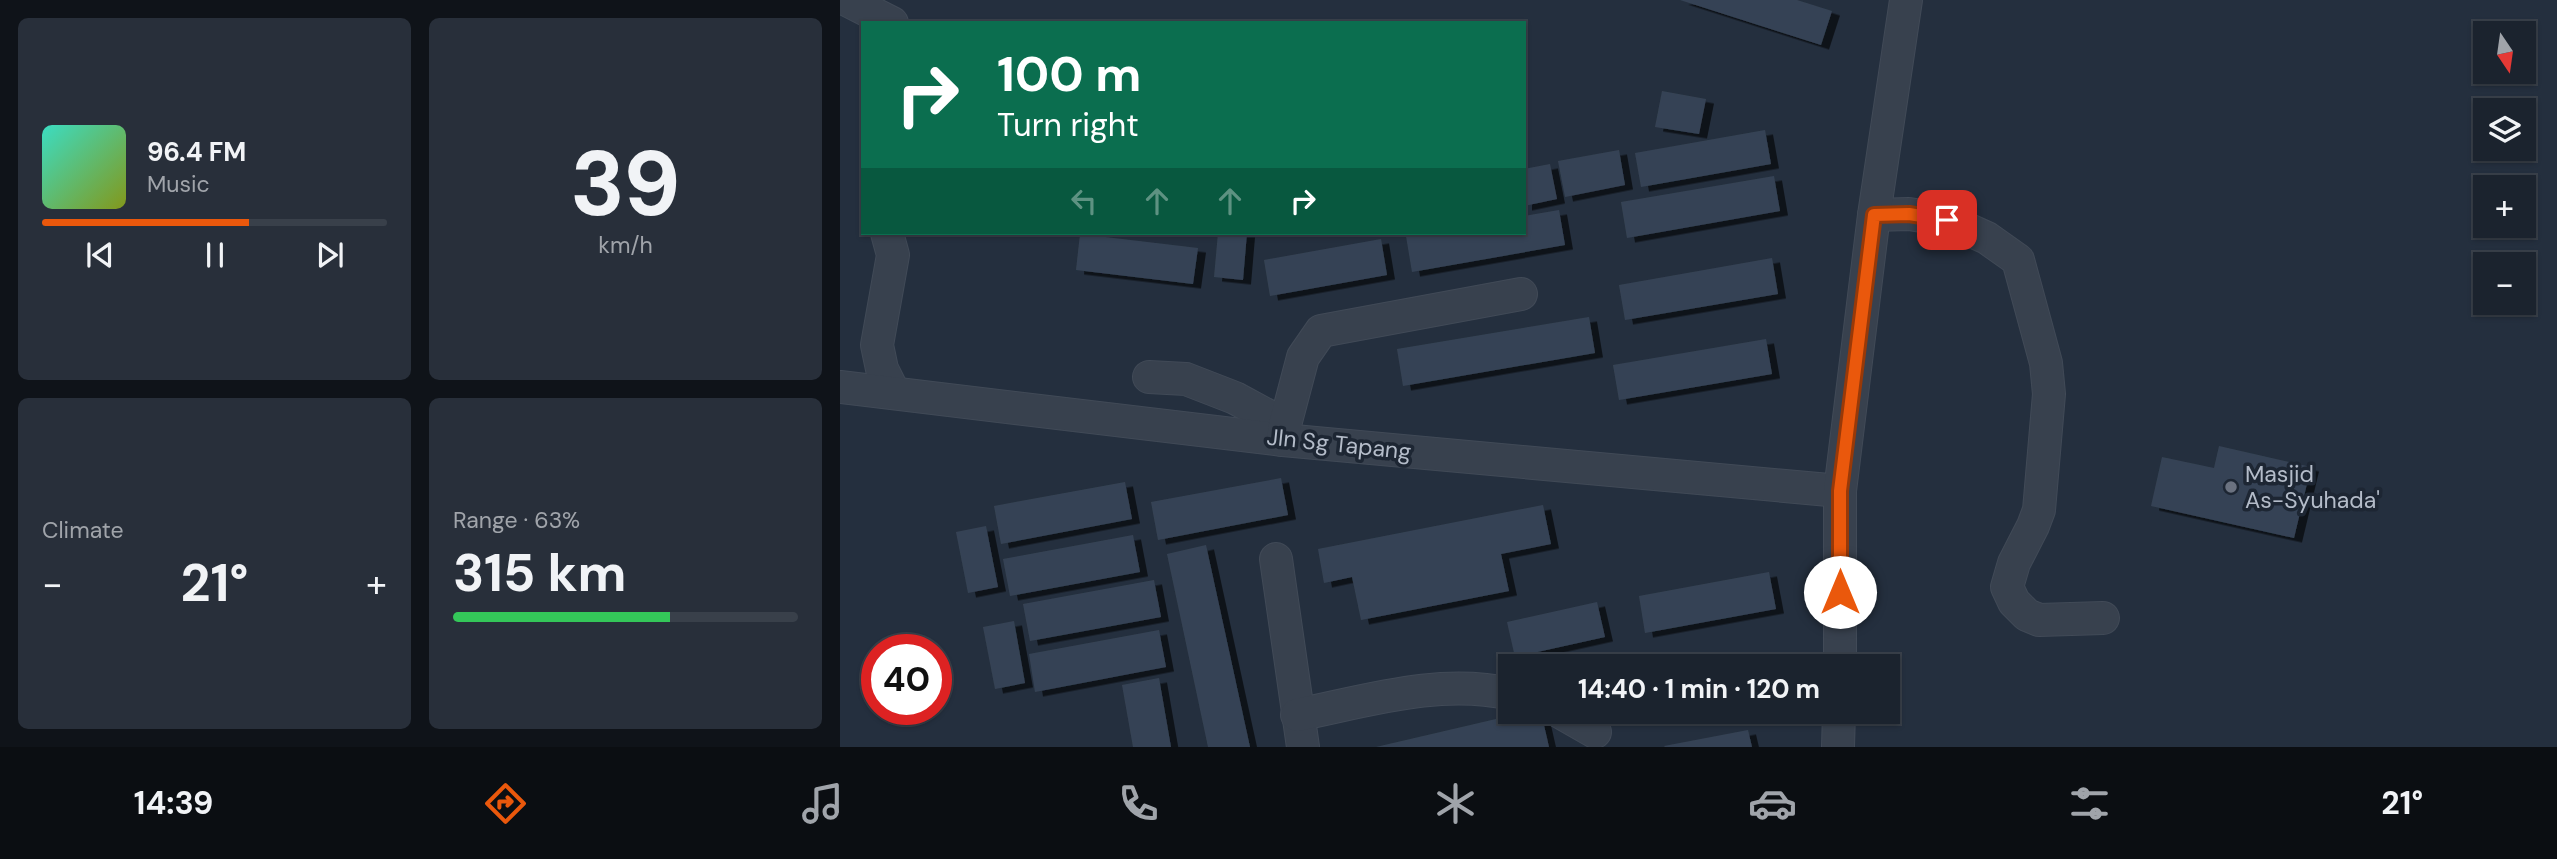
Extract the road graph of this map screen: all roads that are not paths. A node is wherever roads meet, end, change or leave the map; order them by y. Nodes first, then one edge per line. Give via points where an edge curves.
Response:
1 (847, 0) edge
2 (1906, 0) edge
3 (888, 21) edge
4 (1874, 215) junction
5 (887, 235) edge
6 (1521, 294) dead end
7 (1149, 377) dead end
8 (840, 387) edge
9 (894, 393) junction
10 (1284, 432) junction
11 (1840, 491) junction
12 (1276, 559) dead end
13 (2103, 618) dead end
14 (1840, 654) edge
15 (1498, 691) edge
16 (1297, 715) junction
17 (1581, 724) edge
18 (1839, 724) edge
19 (1595, 732) dead end
20 (1303, 747) edge
21 (1838, 747) edge

1 - 3 street
2 - 4 street
4 - 11 street
4 - 13 street via 1947,220 1987,238 2018,260 2046,363 2049,394 2039,510 2007,587 2014,602 2039,620
5 - 9 street via 892,255 877,345
6 - 10 street via 1321,331 1303,357
7 - 10 street via 1186,379 1235,398
8 - 9 street, Jln Sg Tapang
9 - 10 street, Jln Sg Tapang
10 - 11 street, Jln Sg Tapang
11 - 14 street
12 - 16 street
15 - 16 street via 1431,688
16 - 20 street
17 - 19 street
18 - 21 street

